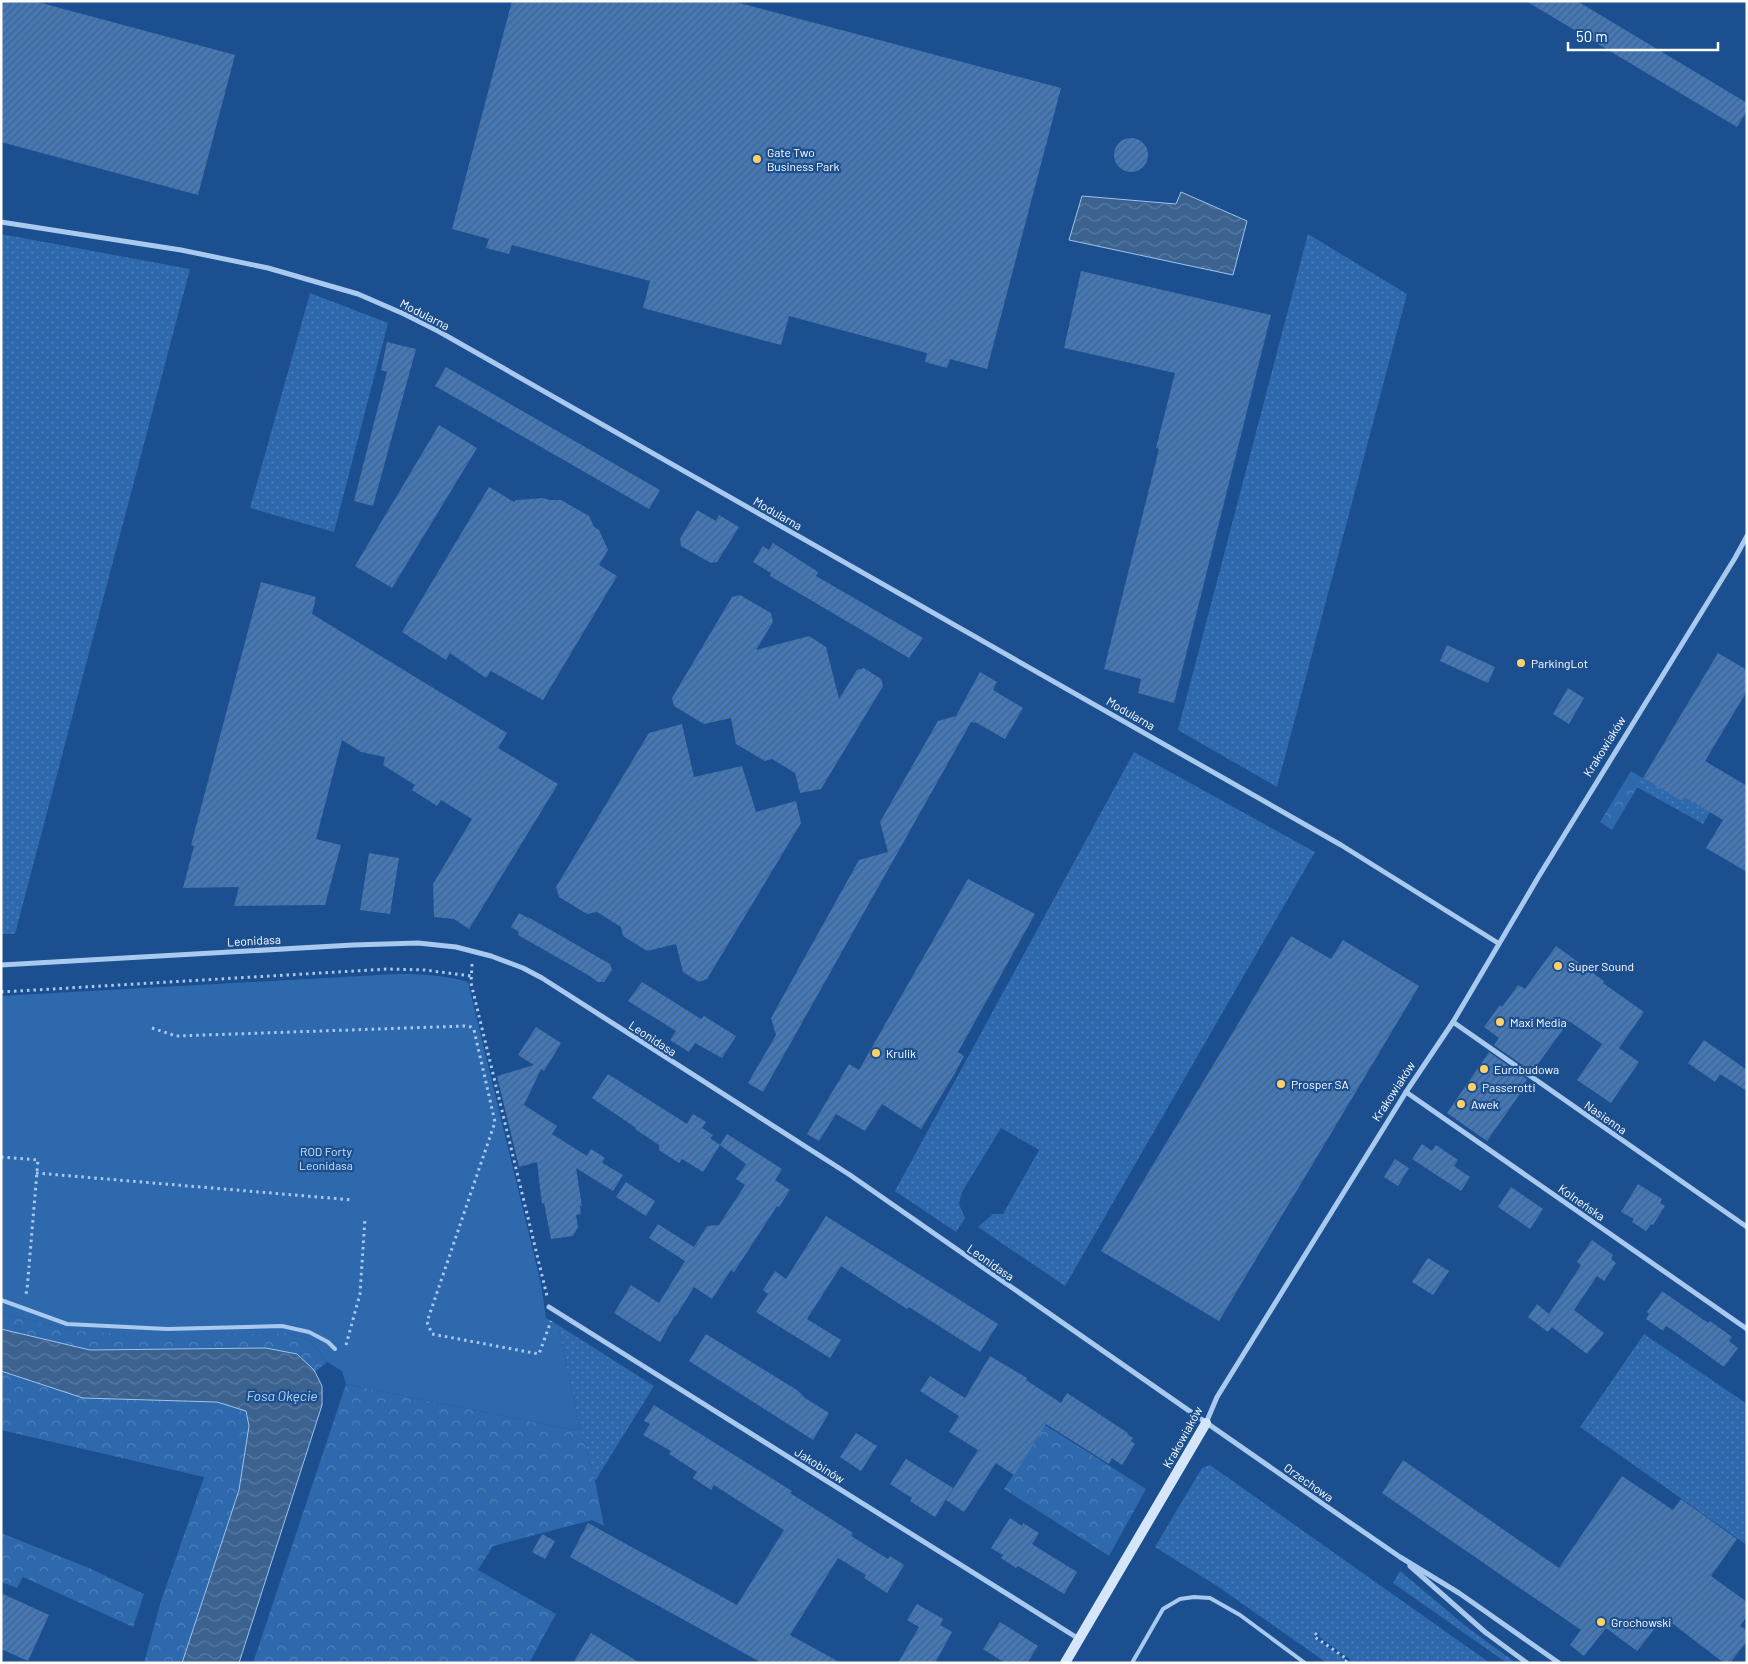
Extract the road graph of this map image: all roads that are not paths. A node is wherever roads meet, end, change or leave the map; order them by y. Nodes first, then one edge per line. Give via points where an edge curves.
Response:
1 (1, 222) edge
2 (1747, 536) edge
3 (1498, 943) junction
4 (1, 965) edge
5 (1454, 1022) junction
6 (1406, 1092) junction
7 (1747, 1227) edge
8 (1, 1300) edge
9 (549, 1307) road end
10 (1747, 1329) edge
11 (335, 1349) dead end
12 (1206, 1423) junction
13 (1400, 1557) junction
14 (1079, 1640) junction
15 (1065, 1663) edge
16 (1132, 1663) edge
17 (1305, 1663) edge
18 (1528, 1663) edge
19 (1559, 1663) edge

1 - 3 street, Modularna via 181,250 268,268 358,294 404,314 1341,845
2 - 3 street, Krakowiaków
3 - 5 street, Krakowiaków
4 - 12 street, Leonidasa via 418,943 473,950 509,962 542,978 887,1200
5 - 6 street, Krakowiaków
5 - 7 street, Nasienna
6 - 10 street, Kolneńska
6 - 12 street, Krakowiaków via 1217,1397
8 - 11 lane via 67,1324 167,1329 282,1326 310,1332
9 - 14 street, Jakobinów
12 - 13 street, Orzechowa
12 - 14 street, Krakowiaków
13 - 18 street, Orzechowa via 1485,1632
13 - 19 street, Orzechowa via 1460,1593
14 - 15 street, Krakowiaków
16 - 17 lane via 1163,1609 1180,1599 1194,1597 1210,1598 1240,1615

